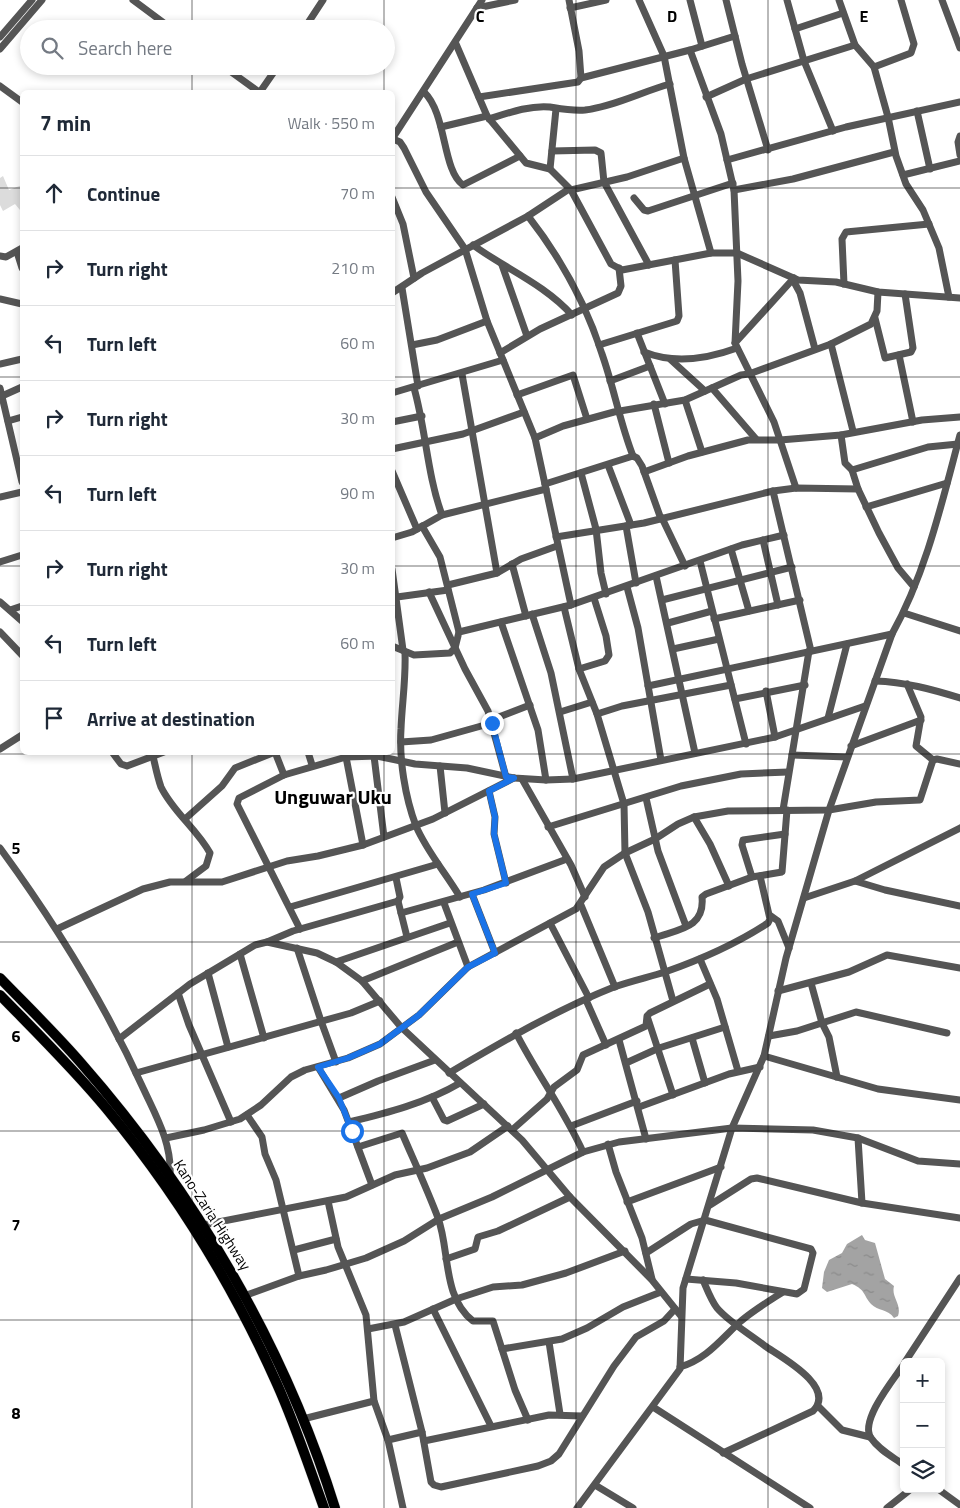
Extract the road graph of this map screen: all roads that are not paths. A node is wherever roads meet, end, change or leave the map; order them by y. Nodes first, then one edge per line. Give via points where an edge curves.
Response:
1 (32, 0) edge
2 (42, 0) edge
3 (133, 0) edge
4 (323, 0) edge
5 (482, 0) edge
6 (514, 0) edge
7 (606, 0) edge
8 (639, 0) edge
9 (690, 0) edge
10 (726, 0) edge
11 (786, 0) edge
12 (839, 0) edge
13 (901, 0) edge
14 (942, 0) edge
15 (570, 4) edge
16 (478, 8) junction
17 (843, 13) junction
18 (25, 20) edge
19 (160, 20) edge
20 (310, 20) edge
21 (20, 26) edge
22 (960, 26) edge
23 (952, 28) junction
24 (795, 29) junction
25 (735, 36) junction
26 (0, 37) edge
27 (456, 44) junction
28 (855, 45) junction
29 (702, 46) junction
30 (960, 48) edge
31 (0, 49) edge
32 (690, 50) junction
33 (664, 56) junction
34 (804, 61) junction
35 (874, 67) junction
36 (236, 75) edge
37 (272, 75) edge
38 (581, 78) junction
39 (746, 79) junction
40 (670, 84) junction
41 (0, 86) edge
42 (257, 90) edge
43 (261, 90) edge
44 (424, 92) junction
45 (479, 97) junction
46 (706, 97) junction
47 (20, 101) edge
48 (960, 102) edge
49 (556, 110) junction
50 (917, 111) junction
51 (888, 117) junction
52 (488, 118) junction
53 (441, 127) junction
54 (833, 130) junction
55 (395, 136) edge
56 (960, 136) edge
57 (395, 140) edge
58 (768, 150) junction
59 (552, 151) junction
60 (894, 152) junction
61 (960, 155) edge
62 (520, 156) junction
63 (684, 158) junction
64 (727, 160) junction
65 (960, 161) edge
66 (550, 169) junction
67 (930, 169) junction
68 (903, 176) junction
69 (604, 182) junction
70 (734, 186) junction
71 (570, 189) junction
72 (695, 194) junction
73 (634, 198) dead end
74 (395, 205) edge
75 (528, 216) junction
76 (929, 224) junction
77 (473, 245) junction
78 (465, 249) junction
79 (20, 250) edge
80 (711, 253) junction
81 (737, 253) junction
82 (0, 256) edge
83 (675, 260) junction
84 (502, 265) junction
85 (649, 265) junction
86 (619, 268) junction
87 (414, 278) junction
88 (793, 279) junction
89 (844, 284) junction
90 (402, 288) junction
91 (395, 292) edge
92 (878, 292) junction
93 (905, 294) junction
94 (949, 297) junction
95 (960, 298) edge
96 (0, 299) edge
97 (20, 304) edge
98 (585, 309) junction
99 (572, 315) junction
100 (875, 318) junction
101 (487, 321) junction
102 (637, 333) junction
103 (527, 336) junction
104 (831, 344) junction
105 (412, 345) junction
106 (599, 345) junction
107 (736, 346) junction
108 (815, 349) junction
109 (644, 352) junction
110 (500, 353) junction
111 (898, 356) junction
112 (20, 359) edge
113 (503, 360) junction
114 (671, 360) junction
115 (0, 364) edge
116 (650, 366) junction
117 (462, 374) junction
118 (749, 374) junction
119 (610, 381) junction
120 (416, 387) junction
121 (0, 388) edge
122 (20, 388) edge
123 (709, 390) junction
124 (395, 392) edge
125 (517, 394) junction
126 (1, 399) edge
127 (685, 400) junction
128 (654, 404) junction
129 (665, 404) junction
130 (618, 411) junction
131 (524, 412) junction
132 (422, 416) junction
133 (960, 417) edge
134 (20, 418) edge
135 (587, 419) junction
136 (8, 421) junction
137 (395, 421) edge
138 (913, 422) junction
139 (470, 431) junction
140 (853, 431) junction
141 (841, 435) junction
142 (960, 435) edge
143 (535, 438) junction
144 (756, 439) junction
145 (780, 440) junction
146 (425, 441) junction
147 (958, 444) junction
148 (395, 447) edge
149 (702, 452) junction
150 (633, 456) junction
151 (669, 463) junction
152 (608, 465) junction
153 (852, 470) junction
154 (644, 472) junction
155 (20, 473) edge
156 (581, 473) junction
157 (395, 477) edge
158 (947, 483) junction
159 (546, 486) junction
160 (796, 488) junction
161 (858, 490) junction
162 (773, 491) junction
163 (20, 492) edge
164 (0, 496) edge
165 (486, 505) junction
166 (866, 507) junction
167 (442, 515) junction
168 (662, 519) junction
169 (629, 525) junction
170 (419, 528) junction
171 (596, 530) junction
172 (784, 535) junction
173 (395, 537) edge
174 (556, 537) junction
175 (763, 540) junction
176 (557, 546) junction
177 (731, 549) junction
178 (20, 556) edge
179 (700, 561) junction
180 (0, 562) edge
181 (512, 564) junction
182 (685, 566) junction
183 (792, 567) junction
184 (496, 572) junction
185 (770, 572) junction
186 (656, 576) junction
187 (739, 579) junction
188 (636, 583) junction
189 (395, 586) edge
190 (914, 586) junction
191 (627, 587) junction
192 (706, 587) junction
193 (448, 588) junction
194 (429, 592) junction
195 (606, 594) junction
196 (397, 597) junction
197 (594, 598) junction
198 (662, 600) junction
199 (800, 600) junction
200 (0, 602) edge
201 (778, 605) junction
202 (567, 606) junction
203 (20, 607) edge
204 (10, 610) junction
205 (712, 611) junction
206 (749, 611) junction
207 (904, 613) junction
208 (529, 615) junction
209 (714, 619) junction
210 (20, 620) edge
211 (501, 622) junction
212 (668, 623) junction
213 (960, 631) edge
214 (0, 632) edge
215 (459, 632) junction
216 (892, 634) junction
217 (719, 639) junction
218 (847, 644) junction
219 (395, 647) edge
220 (456, 648) junction
221 (673, 649) junction
222 (404, 651) junction
223 (810, 651) junction
224 (20, 653) edge
225 (579, 669) junction
226 (729, 670) junction
227 (680, 680) junction
228 (874, 681) junction
229 (907, 684) junction
230 (731, 685) junction
231 (805, 685) junction
232 (648, 686) junction
233 (766, 692) junction
234 (683, 695) junction
235 (960, 698) edge
236 (734, 699) junction
237 (650, 700) junction
238 (592, 702) junction
239 (530, 705) junction
240 (865, 706) junction
241 (560, 712) junction
242 (597, 714) junction
243 (828, 718) junction
244 (920, 720) junction
245 (491, 721) junction
246 (401, 729) junction
247 (395, 730) edge
248 (798, 730) junction
249 (20, 735) edge
250 (776, 737) junction
251 (401, 742) junction
252 (746, 744) junction
253 (851, 746) junction
254 (0, 749) edge
255 (695, 753) junction
256 (114, 755) edge
257 (152, 755) edge
258 (266, 755) edge
259 (276, 755) edge
260 (309, 755) edge
261 (792, 755) junction
262 (343, 756) edge
263 (374, 756) junction
264 (847, 757) junction
265 (661, 760) junction
266 (933, 760) junction
267 (402, 761) junction
268 (960, 764) edge
269 (312, 766) junction
270 (440, 766) junction
271 (615, 771) junction
272 (788, 772) junction
273 (284, 774) junction
274 (510, 778) junction
275 (573, 778) junction
276 (522, 779) junction
277 (546, 780) junction
278 (489, 791) junction
279 (646, 798) junction
280 (624, 804) junction
281 (785, 810) junction
282 (829, 810) junction
283 (445, 813) junction
284 (694, 817) junction
285 (185, 819) junction
286 (416, 825) junction
287 (548, 827) junction
288 (960, 828) edge
289 (785, 834) junction
290 (384, 837) junction
291 (655, 839) junction
292 (363, 845) junction
293 (0, 848) edge
294 (626, 852) junction
295 (567, 859) junction
296 (438, 864) junction
297 (270, 866) junction
298 (760, 876) junction
299 (752, 877) junction
300 (396, 878) junction
301 (184, 881) junction
302 (855, 881) junction
303 (506, 883) junction
304 (729, 886) junction
305 (472, 894) junction
306 (585, 897) junction
307 (460, 898) junction
308 (804, 898) junction
309 (398, 900) junction
310 (444, 903) junction
311 (581, 905) junction
312 (960, 906) edge
313 (290, 907) junction
314 (401, 913) junction
315 (770, 916) junction
316 (450, 923) junction
317 (550, 923) junction
318 (686, 926) junction
319 (57, 929) junction
320 (300, 929) junction
321 (407, 937) junction
322 (654, 938) junction
323 (267, 942) junction
324 (458, 942) junction
325 (297, 948) junction
326 (789, 948) junction
327 (495, 953) junction
328 (240, 954) junction
329 (700, 959) junction
330 (336, 962) junction
331 (468, 967) junction
332 (960, 968) edge
333 (664, 972) junction
334 (208, 973) junction
335 (0, 978) edge
336 (362, 981) junction
337 (811, 983) junction
338 (710, 984) junction
339 (615, 987) junction
340 (778, 991) junction
341 (178, 993) junction
342 (0, 995) edge
343 (587, 999) junction
344 (380, 1001) junction
345 (673, 1001) junction
346 (647, 1016) junction
347 (320, 1021) junction
348 (822, 1023) junction
349 (401, 1027) junction
350 (725, 1027) junction
351 (516, 1033) junction
352 (947, 1033) dead end
353 (769, 1036) junction
354 (264, 1038) junction
355 (692, 1038) junction
356 (119, 1039) junction
357 (619, 1040) junction
358 (606, 1046) junction
359 (228, 1047) junction
360 (659, 1048) junction
361 (203, 1054) junction
362 (764, 1056) junction
363 (435, 1060) junction
364 (336, 1062) junction
365 (626, 1063) junction
366 (318, 1067) junction
367 (760, 1067) junction
368 (738, 1071) junction
369 (136, 1074) junction
370 (449, 1074) junction
371 (837, 1078) junction
372 (460, 1083) junction
373 (704, 1083) junction
374 (551, 1093) junction
375 (673, 1095) junction
376 (432, 1097) junction
377 (339, 1098) junction
378 (960, 1100) edge
379 (484, 1104) junction
380 (638, 1104) junction
381 (247, 1115) junction
382 (231, 1122) junction
383 (349, 1122) junction
384 (571, 1126) junction
385 (510, 1128) junction
386 (732, 1128) junction
387 (166, 1138) junction
388 (858, 1138) junction
389 (646, 1139) junction
390 (608, 1144) junction
391 (358, 1147) junction
392 (583, 1152) junction
393 (960, 1164) edge
394 (720, 1167) junction
395 (548, 1169) junction
396 (417, 1170) junction
397 (170, 1176) junction
398 (372, 1185) junction
399 (570, 1197) junction
400 (328, 1201) junction
401 (628, 1202) junction
402 (862, 1203) junction
403 (710, 1205) junction
404 (284, 1210) junction
405 (960, 1218) edge
406 (439, 1219) junction
407 (705, 1220) junction
408 (203, 1225) junction
409 (336, 1240) junction
410 (294, 1250) junction
411 (624, 1251) junction
412 (646, 1253) junction
413 (446, 1259) junction
414 (346, 1265) junction
415 (299, 1276) junction
416 (686, 1279) junction
417 (652, 1280) junction
418 (703, 1280) junction
419 (959, 1280) edge
420 (661, 1292) junction
421 (783, 1292) junction
422 (244, 1296) junction
423 (456, 1299) junction
424 (433, 1309) junction
425 (674, 1309) junction
426 (680, 1316) junction
427 (395, 1325) junction
428 (737, 1325) junction
429 (368, 1329) junction
430 (549, 1342) junction
431 (502, 1349) junction
432 (907, 1358) edge
433 (680, 1367) junction
434 (900, 1369) edge
435 (374, 1401) junction
436 (818, 1406) junction
437 (653, 1407) junction
438 (560, 1414) junction
439 (582, 1416) junction
440 (303, 1419) junction
441 (528, 1420) junction
442 (491, 1426) junction
443 (422, 1432) junction
444 (870, 1437) junction
445 (388, 1440) junction
446 (424, 1441) junction
447 (723, 1453) junction
448 (900, 1462) edge
449 (595, 1485) junction
450 (906, 1493) edge
451 (944, 1493) edge
452 (960, 1505) edge
453 (324, 1508) edge
454 (334, 1508) edge
455 (402, 1508) edge
456 (577, 1508) edge
457 (631, 1508) edge
458 (810, 1508) edge
459 (888, 1508) edge

1 - 26 street
2 - 18 street
3 - 19 street
4 - 20 street
5 - 16 street
6 - 16 street
7 - 15 street
8 - 33 street
9 - 29 street
10 - 25 street
11 - 24 street
12 - 17 street
13 - 35 street via 914,49
14 - 23 street
15 - 38 street
16 - 27 street
17 - 24 street
17 - 28 street
21 - 31 street
22 - 23 street
23 - 30 street
24 - 34 street
25 - 29 street
25 - 39 street
27 - 44 street
27 - 45 street
28 - 34 street
28 - 35 street
29 - 32 street
32 - 33 street
32 - 46 street
33 - 38 street
33 - 40 street
34 - 39 street
34 - 54 street
35 - 51 street
36 - 42 street
37 - 43 street
38 - 45 street via 578,82
39 - 46 street
39 - 58 street
40 - 49 street via 617,103 585,110
40 - 63 street
41 - 47 street
44 - 53 street via 434,104
44 - 55 street
45 - 52 street
46 - 64 street via 721,134
48 - 50 street
49 - 52 street via 548,107 524,109
49 - 59 street
50 - 51 street
50 - 67 street
51 - 54 street
51 - 60 street
52 - 53 street
52 - 62 street
53 - 62 street via 453,170 463,184
54 - 58 street
56 - 61 street
57 - 78 street via 404,148 426,192
58 - 64 street
59 - 66 street
59 - 69 street via 599,150
60 - 68 street
60 - 70 street via 793,179
62 - 66 street via 529,165
63 - 69 street
63 - 72 street
64 - 70 street
65 - 67 street
66 - 71 street
67 - 68 street
68 - 76 street
69 - 71 street
69 - 85 street
70 - 72 street
70 - 81 street
71 - 75 street
71 - 86 street via 612,264
72 - 73 street via 648,210 644,210
72 - 80 street
74 - 87 street via 403,224
75 - 77 street
75 - 98 street via 546,238
76 - 89 street via 846,232 842,239
76 - 94 street via 939,248
77 - 78 street
77 - 84 street
78 - 87 street
78 - 101 street
79 - 82 street via 6,257
80 - 81 street
80 - 83 street
81 - 88 street
81 - 107 street
83 - 85 street
83 - 102 street via 678,319 674,324
84 - 99 street via 518,272
84 - 103 street
85 - 86 street
86 - 98 street via 621,286 618,293
87 - 90 street
88 - 89 street
88 - 107 street
88 - 108 street
89 - 92 street
90 - 91 street
90 - 105 street
92 - 93 street
92 - 100 street
93 - 94 street
93 - 111 street via 913,348 911,352
94 - 95 street
96 - 97 street
98 - 99 street
98 - 106 street
99 - 103 street
100 - 104 street via 865,328
100 - 111 street via 885,357
101 - 105 street via 437,340
101 - 110 street
102 - 106 street
102 - 109 street
103 - 110 street
104 - 108 street
104 - 140 street
105 - 120 street
106 - 119 street
107 - 114 street via 725,352
107 - 118 street
108 - 118 street
109 - 114 street
109 - 116 street
110 - 113 street
111 - 138 street
112 - 115 street
113 - 117 street
113 - 125 street
114 - 123 street
116 - 119 street
116 - 129 street
117 - 120 street
117 - 139 street
118 - 123 street
118 - 145 street via 764,398
119 - 130 street
120 - 124 street
120 - 132 street
121 - 126 street
122 - 126 street
123 - 127 street
123 - 144 street
125 - 131 street
125 - 135 street via 573,375
126 - 136 street
127 - 129 street
127 - 149 street
128 - 129 street
128 - 130 street
128 - 151 street
130 - 135 street
130 - 150 street
131 - 139 street
131 - 143 street
132 - 137 street
132 - 146 street
133 - 138 street
134 - 136 street
135 - 143 street
136 - 155 street
138 - 140 street
139 - 146 street
139 - 165 street
140 - 141 street
141 - 145 street
141 - 153 street via 845,463
142 - 147 street
143 - 159 street
144 - 145 street
144 - 149 street
145 - 160 street
146 - 148 street
146 - 167 street via 431,482
147 - 153 street via 928,447
147 - 158 street
149 - 151 street
150 - 152 street
150 - 154 street
151 - 154 street
152 - 156 street
152 - 169 street
153 - 161 street
154 - 168 street
156 - 159 street
156 - 171 street
157 - 170 street
158 - 166 street
158 - 190 street
159 - 165 street
159 - 174 street
160 - 161 street
160 - 162 street
161 - 166 street
162 - 168 street
162 - 172 street
163 - 164 street
165 - 167 street
165 - 184 street
166 - 190 street via 890,556
167 - 170 street
168 - 169 street
168 - 182 street
169 - 171 street
169 - 188 street
170 - 173 street
170 - 193 street via 440,557
171 - 174 street
171 - 195 street
172 - 175 street
172 - 183 street
174 - 176 street
175 - 177 street
175 - 185 street
176 - 181 street
176 - 202 street
177 - 179 street
177 - 187 street
178 - 180 street
179 - 182 street
179 - 192 street
181 - 184 street
181 - 208 street
182 - 186 street
183 - 185 street
183 - 199 street
184 - 193 street
185 - 187 street
185 - 201 street
186 - 188 street
186 - 198 street
187 - 192 street
187 - 206 street
188 - 191 street
189 - 196 street
190 - 207 street
191 - 195 street
191 - 232 street
192 - 198 street
192 - 205 street
193 - 194 street
193 - 215 street
194 - 196 street
194 - 220 street
195 - 197 street
196 - 222 street
197 - 202 street
197 - 225 street via 609,655 605,661
198 - 212 street
199 - 201 street
199 - 223 street
200 - 204 street
201 - 206 street
202 - 208 street
202 - 225 street
203 - 204 street
204 - 210 street
205 - 209 street
205 - 212 street
206 - 209 street
207 - 213 street
207 - 216 street
208 - 211 street
208 - 241 street
209 - 217 street
211 - 215 street
211 - 239 street
212 - 221 street
214 - 224 street
215 - 220 street
216 - 218 street
216 - 228 street
217 - 221 street
217 - 226 street
218 - 223 street
218 - 243 street
219 - 222 street
220 - 222 street via 450,653 414,656
220 - 245 street
221 - 227 street
222 - 246 street via 406,684
223 - 226 street
223 - 231 street
225 - 238 street
226 - 227 street
226 - 230 street
227 - 232 street
227 - 234 street
228 - 229 street
228 - 240 street
229 - 235 street
229 - 244 street
230 - 234 street
230 - 236 street
231 - 233 street
231 - 248 street
232 - 237 street
233 - 236 street
233 - 250 street
234 - 237 street
234 - 255 street
236 - 252 street
237 - 242 street
237 - 265 street
238 - 241 street
238 - 242 street
239 - 245 street
239 - 277 street
240 - 243 street
240 - 253 street
241 - 275 street
242 - 271 street
243 - 248 street
244 - 253 street
244 - 266 street via 916,746
245 - 251 street via 431,740
245 - 274 street
246 - 247 street
246 - 251 street
248 - 250 street
248 - 261 street
249 - 254 street
250 - 252 street
251 - 267 street
252 - 255 street
253 - 264 street
255 - 265 street
256 - 257 street via 123,766
257 - 285 street via 161,786
258 - 285 street via 240,764 207,802
259 - 273 street
260 - 269 street
261 - 264 street
261 - 272 street
262 - 263 street
262 - 269 street
262 - 292 street
263 - 267 street
263 - 290 street
264 - 282 street
265 - 271 street
266 - 268 street
266 - 282 street via 920,800 876,802
267 - 270 street
267 - 286 street
269 - 273 street
270 - 274 street via 467,768
270 - 283 street
271 - 275 street
271 - 280 street
272 - 279 street via 724,777
272 - 281 street
273 - 297 street via 236,801
274 - 276 street
274 - 278 street
275 - 277 street
276 - 277 street
276 - 287 street
278 - 283 street
278 - 303 street via 495,817 494,834
279 - 280 street
279 - 291 street
280 - 287 street
280 - 294 street
281 - 282 street
281 - 284 street via 728,811
281 - 289 street
282 - 308 street
283 - 286 street
284 - 291 street
284 - 304 street
285 - 301 street via 210,853 206,866
286 - 290 street
286 - 296 street
287 - 295 street
288 - 302 street
289 - 298 street via 782,872
289 - 299 street via 743,840
290 - 292 street
291 - 294 street
291 - 318 street
292 - 297 street
293 - 319 street
294 - 306 street via 604,867
294 - 322 street
295 - 303 street
295 - 306 street
296 - 300 street
296 - 307 street
297 - 301 street via 222,882
297 - 313 street
298 - 299 street
298 - 315 street
299 - 304 street
300 - 309 street
300 - 313 street via 335,892
301 - 319 street via 143,889
302 - 308 street
302 - 312 street
303 - 305 street
304 - 318 street via 703,896 700,917 697,922
305 - 307 street
305 - 327 street
306 - 311 street
307 - 310 street
308 - 326 street
309 - 314 street
309 - 320 street
310 - 314 street
310 - 316 street
311 - 317 street
311 - 339 street
313 - 320 street
314 - 321 street
315 - 326 street via 778,921
315 - 329 street via 768,923 747,936
316 - 321 street
316 - 324 street
317 - 327 street
317 - 343 street
318 - 322 street
319 - 356 street
320 - 323 street
321 - 330 street
322 - 333 street
323 - 325 street
323 - 328 street via 254,945
324 - 331 street
324 - 336 street
325 - 330 street
325 - 347 street
326 - 340 street
327 - 331 street
328 - 334 street
328 - 354 street
329 - 333 street
329 - 338 street
330 - 336 street
331 - 349 street via 419,1015
332 - 337 street via 887,955 849,972
333 - 339 street
333 - 345 street
334 - 341 street
334 - 359 street
335 - 397 highway, Kano-Zaria Highway via 80,1062
336 - 344 street
337 - 340 street
337 - 348 street
338 - 345 street
338 - 350 street
339 - 343 street
340 - 353 street
341 - 356 street
341 - 361 street
342 - 453 highway, Kano-Zaria Highway via 102,1103 185,1215 224,1281 274,1378
343 - 351 street
343 - 358 street
344 - 347 street
344 - 349 street
345 - 346 street
346 - 357 street via 646,1026
346 - 360 street
347 - 354 street
347 - 364 street
348 - 352 street via 856,1012
348 - 353 street
348 - 371 street via 829,1037
349 - 363 street
349 - 364 street via 374,1047
350 - 355 street
350 - 368 street
351 - 370 street
351 - 374 street
353 - 362 street
354 - 359 street
355 - 360 street
355 - 373 street
356 - 369 street
357 - 358 street
357 - 365 street
358 - 374 street via 583,1055 579,1069 554,1087
359 - 361 street
360 - 365 street
360 - 375 street
361 - 369 street
361 - 382 street
362 - 367 street
362 - 371 street
363 - 370 street
363 - 377 street
364 - 366 street
365 - 380 street
366 - 377 street
366 - 381 street via 291,1077
367 - 368 street
367 - 386 street
368 - 373 street
369 - 387 street
370 - 372 street
371 - 378 street via 878,1089
372 - 376 street
372 - 379 street
373 - 375 street
374 - 384 street
374 - 385 street
375 - 380 street
376 - 379 street via 447,1121
376 - 383 street
377 - 383 street
379 - 385 street
380 - 384 street
380 - 389 street
381 - 382 street
381 - 404 street via 262,1137
382 - 387 street
383 - 391 street
384 - 392 street
385 - 395 street
385 - 396 street via 470,1152
386 - 388 street via 813,1130
386 - 389 street
386 - 394 street
387 - 397 street via 171,1159
388 - 393 street via 918,1161
388 - 402 street
389 - 390 street
390 - 392 street
390 - 401 street
391 - 396 street via 401,1132
391 - 398 street
392 - 395 street
394 - 401 street
394 - 403 street
395 - 399 street
395 - 406 street
396 - 398 street
396 - 406 street
397 - 408 highway, Kano-Zaria Highway
398 - 400 street
399 - 411 street
399 - 413 street via 478,1237 475,1249
400 - 404 street
400 - 409 street
401 - 412 street
402 - 403 street via 757,1178 750,1179
402 - 405 street
403 - 407 street
404 - 408 street
404 - 410 street
406 - 413 street
406 - 414 street via 404,1241
407 - 412 street via 691,1224
407 - 416 street
407 - 421 street via 811,1249 814,1257 804,1289 798,1294
408 - 422 highway, Kano-Zaria Highway
409 - 410 street
409 - 414 street
410 - 415 street
411 - 417 street
411 - 423 street via 566,1273 522,1285 493,1286
412 - 417 street
413 - 423 street
414 - 415 street
414 - 429 street
415 - 422 street
416 - 418 street
416 - 426 street via 682,1288
417 - 420 street
418 - 421 street
418 - 428 street via 717,1308
419 - 432 street
420 - 425 street
420 - 430 street
421 - 428 street
422 - 440 highway, Kano-Zaria Highway
423 - 424 street
423 - 431 street via 473,1321 493,1321
424 - 427 street
424 - 442 street
425 - 426 street
425 - 439 street via 664,1321 636,1337
426 - 433 street
427 - 429 street
427 - 443 street
428 - 433 street via 710,1352
428 - 436 street via 810,1379 819,1395
429 - 435 street
430 - 431 street
430 - 438 street
431 - 441 street
433 - 437 street
434 - 444 street via 876,1406 870,1420
435 - 440 street
435 - 445 street
436 - 444 street via 842,1430
436 - 447 street
437 - 447 street
437 - 449 street
438 - 439 street
438 - 441 street
439 - 446 street via 559,1454 551,1461 441,1487 431,1482
440 - 454 highway, Kano-Zaria Highway
441 - 442 street
442 - 446 street
443 - 445 street
443 - 446 street
444 - 448 street via 878,1447
445 - 455 street
447 - 458 street
449 - 456 street
449 - 457 street
450 - 459 street
451 - 452 street

